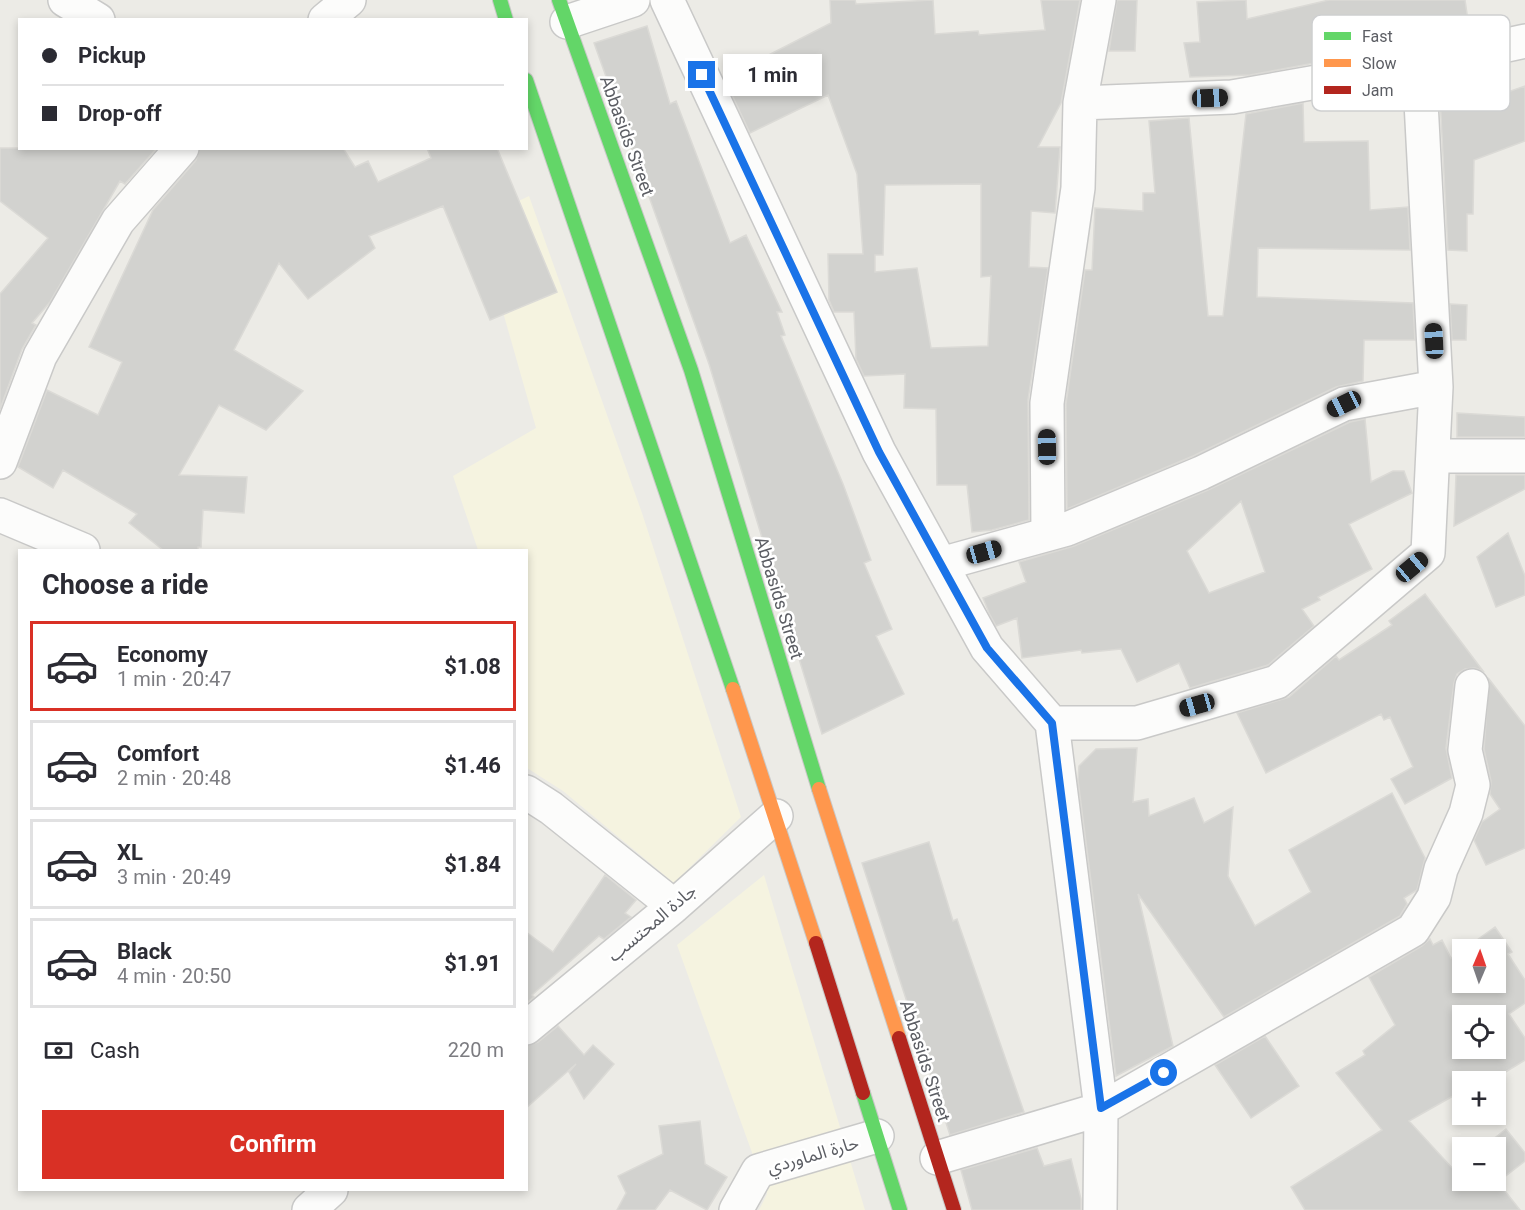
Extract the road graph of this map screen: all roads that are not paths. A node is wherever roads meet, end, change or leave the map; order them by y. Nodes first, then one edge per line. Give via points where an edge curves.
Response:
1 (65, 0) edge
2 (349, 0) edge
3 (500, 0) edge
4 (633, 0) edge
5 (666, 0) edge
6 (1099, 0) edge
7 (563, 11) edge
8 (95, 18) edge
9 (327, 18) edge
10 (505, 18) edge
11 (1525, 41) edge
12 (1510, 44) edge
13 (1312, 83) edge
14 (528, 86) edge
15 (1080, 103) junction
16 (1421, 111) edge
17 (180, 150) edge
18 (1436, 387) junction
19 (1433, 456) junction
20 (1525, 456) edge
21 (0, 462) edge
22 (0, 515) edge
23 (1048, 534) junction
24 (81, 549) edge
25 (941, 564) junction
26 (1472, 686) dead end
27 (1052, 723) junction
28 (528, 793) edge
29 (776, 816) junction
30 (675, 906) junction
31 (528, 1026) edge
32 (1101, 1108) junction
33 (877, 1136) junction
34 (937, 1158) junction
35 (330, 1191) edge
36 (309, 1210) edge
37 (736, 1210) edge
38 (900, 1210) edge
39 (954, 1210) edge
40 (1100, 1210) edge

1 - 8 street
2 - 9 street
3 - 10 main road
4 - 7 street
5 - 25 street via 879,452
6 - 15 street
7 - 34 main road, Abbasids Street via 691,370
11 - 12 street
13 - 15 street via 1232,97
14 - 29 main road
15 - 23 street via 1078,188 1047,403
16 - 18 street
17 - 21 street via 118,221 40,356
18 - 19 street
18 - 23 street via 1344,404 1202,473
19 - 20 street
19 - 27 street via 1428,553 1277,682 1137,723
22 - 24 street
23 - 25 street
25 - 27 street via 987,648
26 - 32 street via 1465,750 1473,785 1434,897 1413,930
27 - 32 street
28 - 30 street
29 - 30 street, جادة المحتسب
29 - 33 main road
30 - 31 street, جادة المحتسب
32 - 34 street
32 - 40 street
33 - 37 street, حارة الماوردي via 758,1171
33 - 38 main road
34 - 39 main road, Abbasids Street
35 - 36 street

